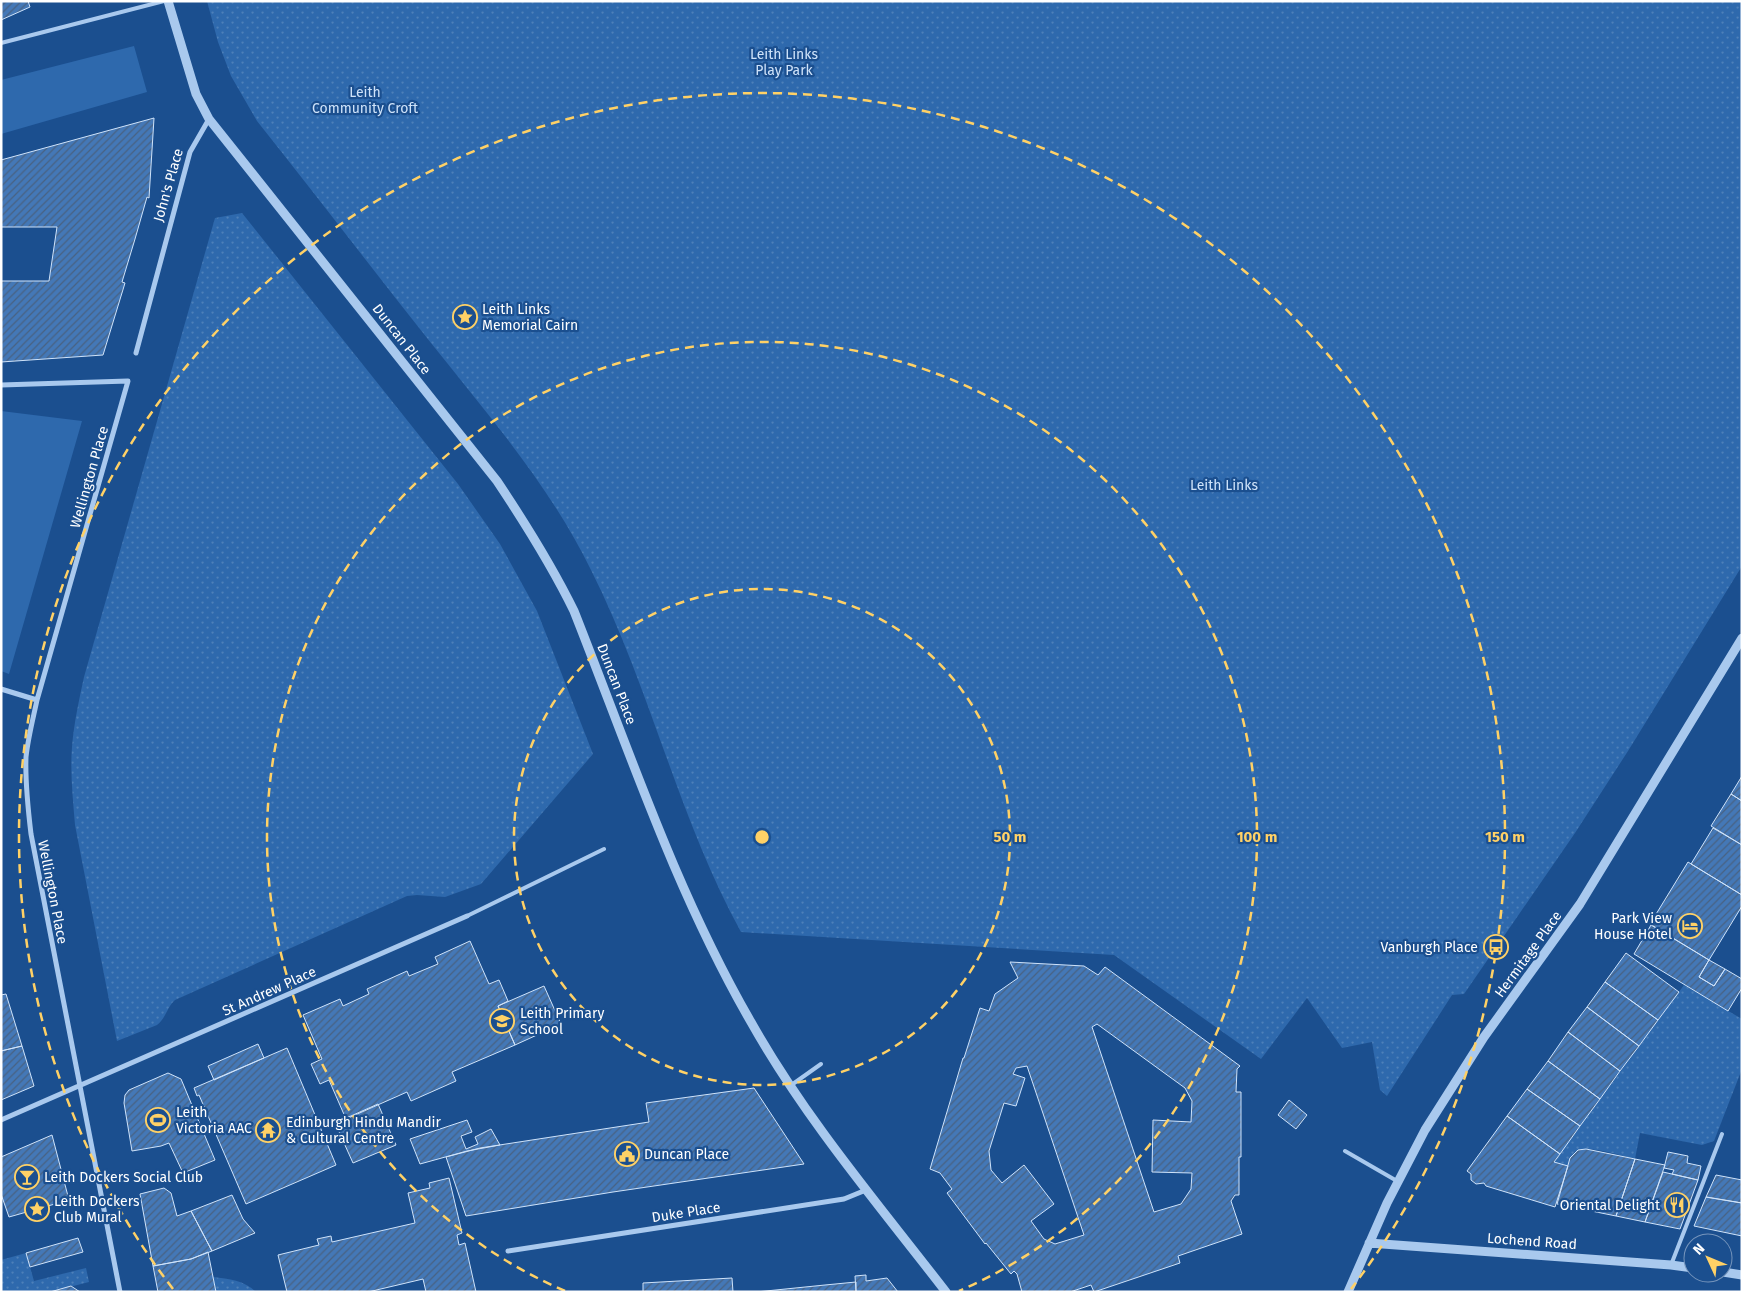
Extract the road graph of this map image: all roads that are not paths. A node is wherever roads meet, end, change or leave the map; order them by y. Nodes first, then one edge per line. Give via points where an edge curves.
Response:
1 (166, 1) edge
2 (1, 43) edge
3 (209, 120) junction
4 (136, 354) dead end
5 (1, 385) edge
6 (1742, 638) edge
7 (1, 689) edge
8 (37, 700) junction
9 (604, 849) dead end
10 (467, 916) joint
11 (821, 1064) dead end
12 (80, 1086) junction
13 (790, 1086) junction
14 (1, 1120) edge
15 (1722, 1134) dead end
16 (1346, 1151) dead end
17 (1397, 1181) junction
18 (867, 1190) junction
19 (1369, 1242) junction
20 (508, 1251) dead end
21 (1671, 1265) junction
22 (1683, 1267) edge
23 (120, 1292) edge
24 (946, 1292) edge
25 (1348, 1292) edge

1 - 2 lane
1 - 3 street via 196,94
3 - 4 street, John's Place via 190,152
3 - 13 street, Duncan Place via 497,481 538,544 574,611 684,890 746,1014
5 - 8 street, Wellington Place via 128,382
6 - 17 street, Hermitage Place via 1600,873 1466,1065
7 - 8 street
8 - 12 street, Wellington Place via 26,757 27,806
9 - 10 lane
10 - 12 street, St Andrew Place
11 - 13 lane
12 - 14 street, St Andrew Place
12 - 23 street, Wellington Place
13 - 18 street, Duncan Place
15 - 21 lane
16 - 17 lane
17 - 19 street, Hermitage Place
18 - 20 street, Duke Place via 844,1199
18 - 24 street, Duncan Place
19 - 21 street, Lochend Road
19 - 25 street, Hermitage Place
21 - 22 street, Lochend Road

